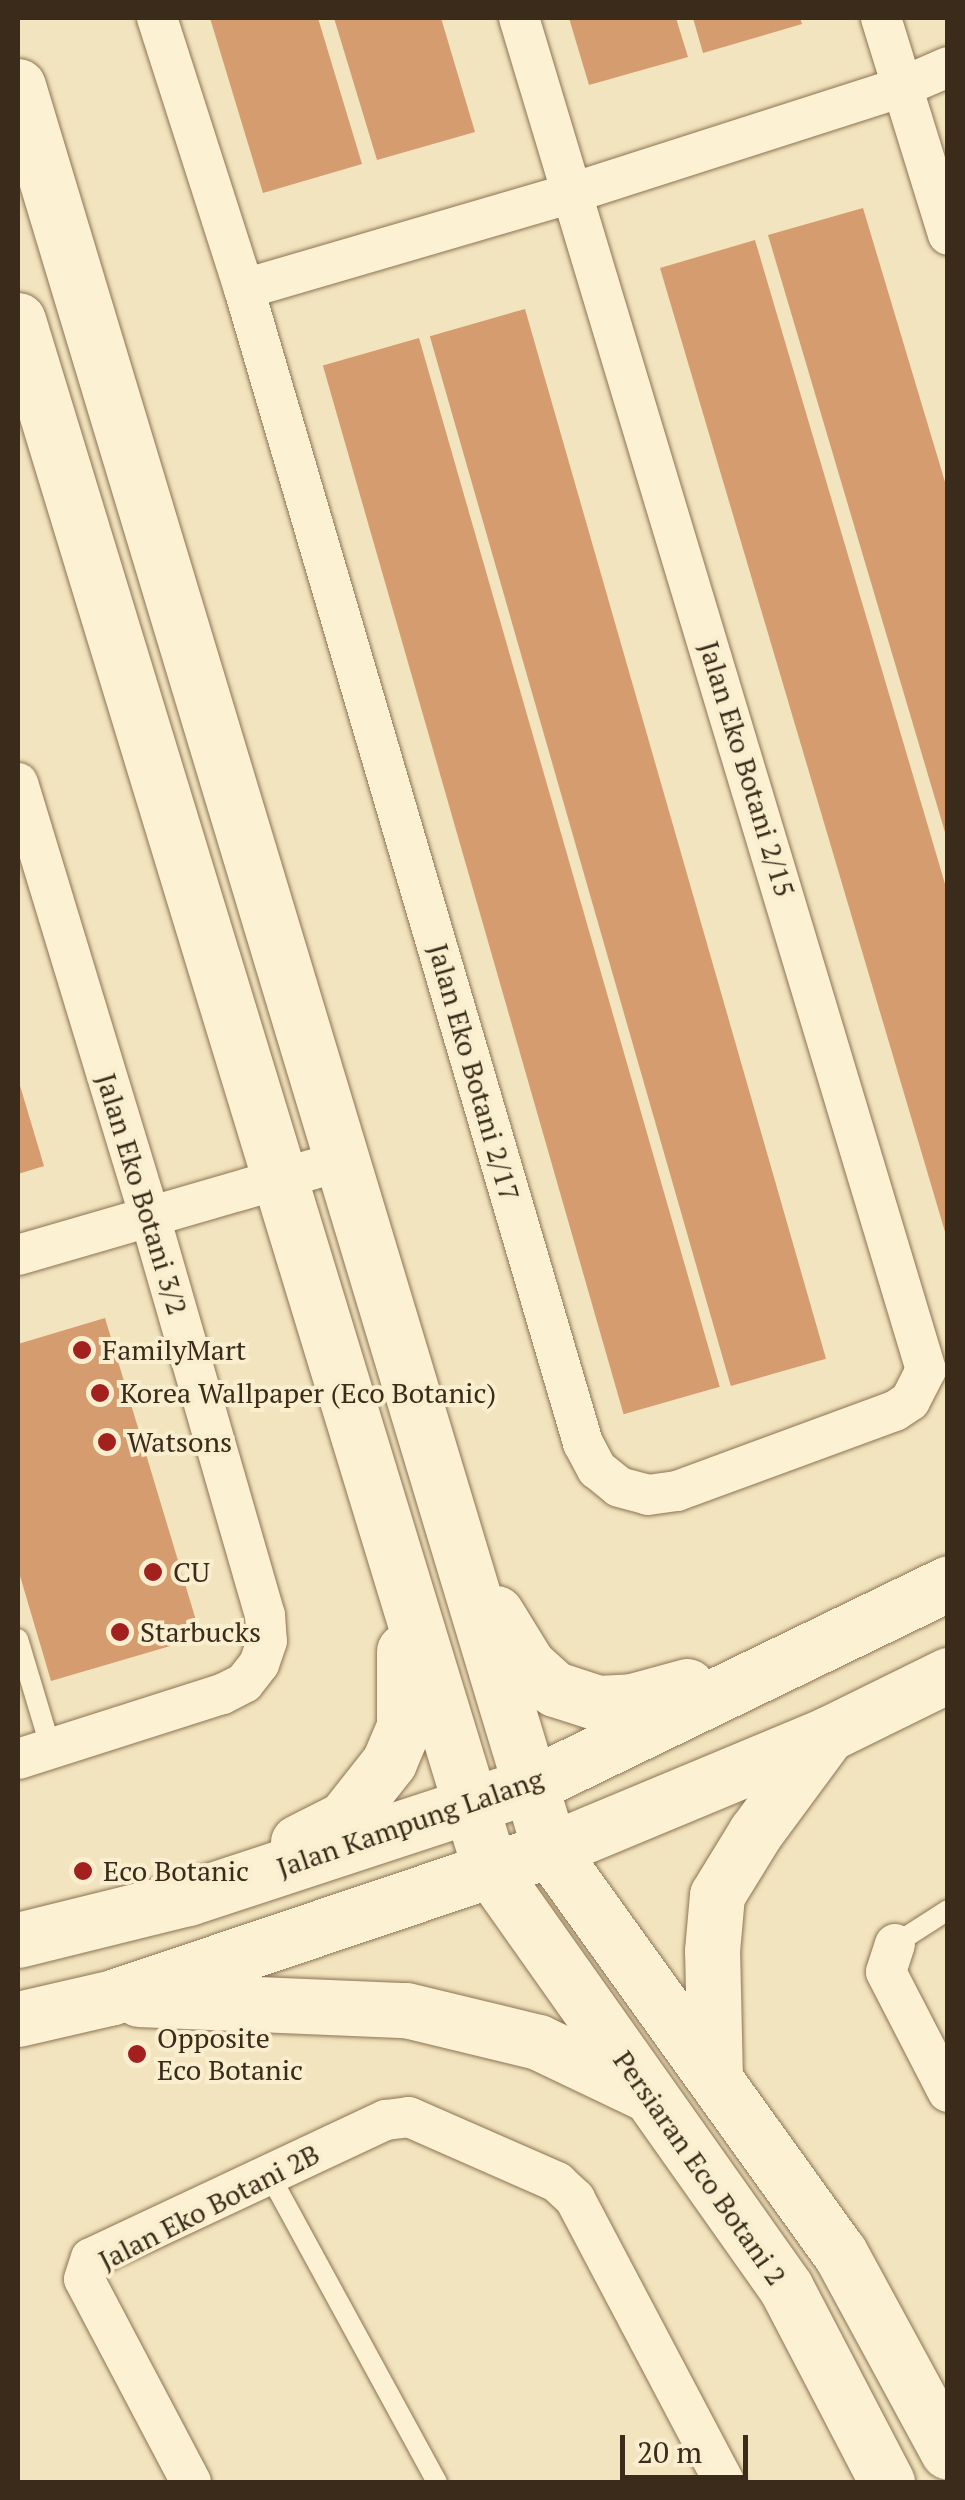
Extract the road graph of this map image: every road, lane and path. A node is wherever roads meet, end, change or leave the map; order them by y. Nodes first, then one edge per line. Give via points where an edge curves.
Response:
1 (156, 18) edge
2 (519, 18) edge
3 (881, 18) edge
4 (948, 67) edge
5 (18, 86) edge
6 (902, 87) junction
7 (572, 193) junction
8 (948, 235) edge
9 (244, 289) junction
10 (18, 320) edge
11 (18, 783) edge
12 (344, 1160) junction
13 (280, 1179) junction
14 (150, 1216) junction
15 (18, 1255) edge
16 (922, 1344) joint
17 (468, 1568) junction
18 (948, 1583) edge
19 (404, 1587) junction
20 (18, 1639) edge
21 (789, 1660) junction
22 (948, 1675) edge
23 (828, 1734) junction
24 (34, 1754) edge
25 (529, 1786) junction
26 (469, 1806) junction
27 (550, 1850) junction
28 (490, 1869) junction
29 (188, 1898) junction
30 (948, 1910) edge
31 (18, 1940) edge
32 (895, 1944) joint
33 (113, 1998) junction
34 (18, 2019) edge
35 (714, 2078) junction
36 (948, 2092) edge
37 (649, 2096) junction
38 (269, 2174) junction
39 (948, 2452) edge
40 (191, 2482) edge
41 (437, 2482) edge
42 (724, 2482) edge
43 (887, 2482) edge

1 - 9 street, Jalan Eko Botani 2/17
2 - 7 street, Jalan Eko Botani 2/15
3 - 6 street
4 - 6 street
5 - 12 street
6 - 7 street
6 - 8 street
7 - 9 street
7 - 16 street, Jalan Eko Botani 2/15
9 - 16 street, Jalan Eko Botani 2/17 via 583,1443 597,1469 620,1487 648,1495 677,1491 894,1410 921,1388
10 - 13 street, Persiaran Eco Botani 2
11 - 14 street, Jalan Eko Botani 3/2
12 - 13 street
12 - 17 street
13 - 14 street
13 - 19 street, Persiaran Eco Botani 2
14 - 15 street
14 - 24 street, Jalan Eko Botani 3/2 via 267,1641 244,1683 222,1694
17 - 21 street via 528,1665 555,1689 598,1704
17 - 25 street
18 - 21 street, Jalan Kampung Lalang
19 - 26 street, Persiaran Eco Botani 2
19 - 29 street via 404,1727 369,1792 344,1819
20 - 24 lane
21 - 25 street, Jalan Kampung Lalang
22 - 23 street
23 - 27 street
23 - 35 street via 718,1894
25 - 26 street, Jalan Kampung Lalang
25 - 27 street
26 - 28 street, Persiaran Eco Botani 2
26 - 29 street, Jalan Kampung Lalang
27 - 28 street
27 - 35 street
28 - 33 street
28 - 37 street, Persiaran Eco Botani 2
29 - 31 street, Jalan Kampung Lalang
30 - 32 lane
32 - 36 street via 886,1972
33 - 34 street
33 - 37 street via 406,2010 538,2042
35 - 39 street via 840,2253
37 - 43 street, Persiaran Eco Botani 2 via 786,2288
38 - 40 street, Jalan Eko Botani 2B via 91,2258 84,2279
38 - 41 lane
38 - 42 street, Jalan Eko Botani 2B via 386,2120 410,2116 557,2182 576,2199

